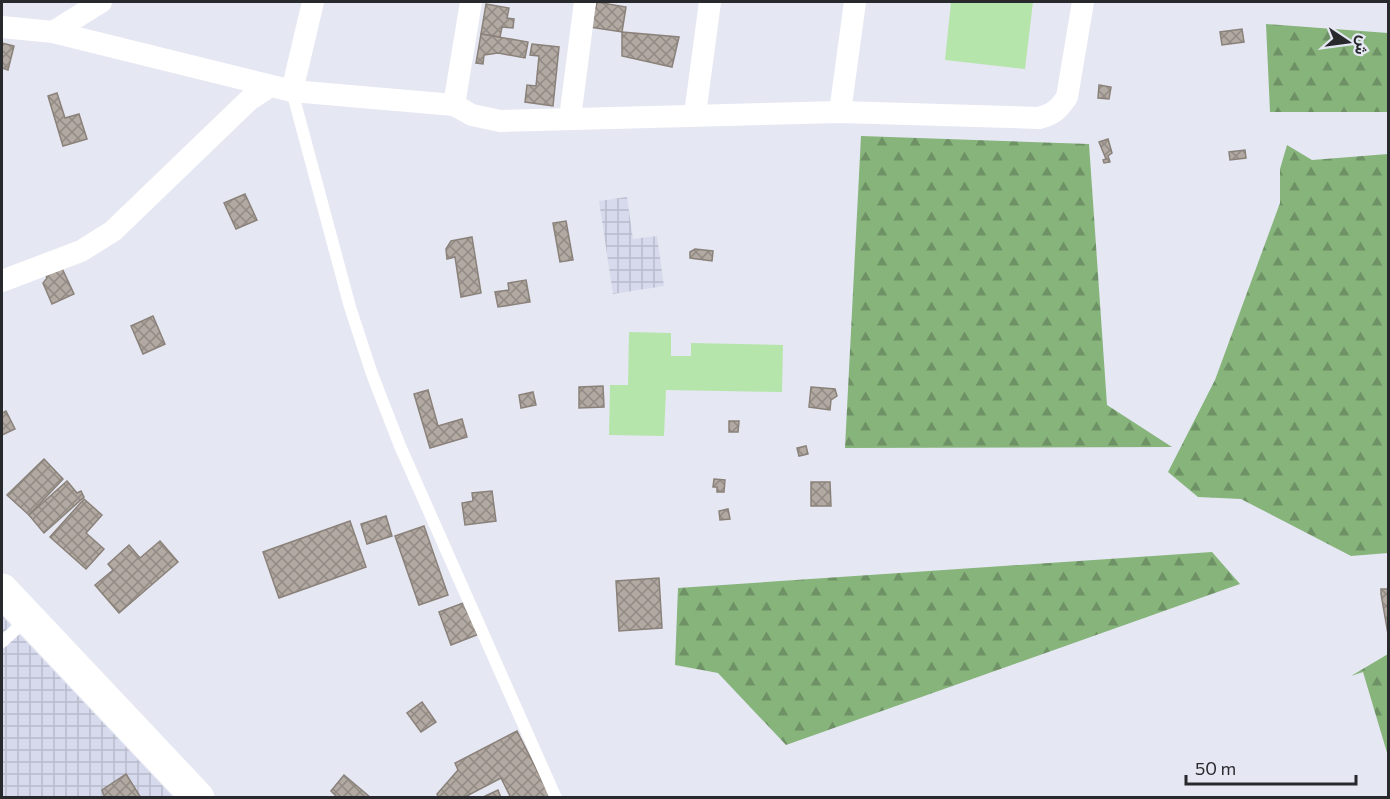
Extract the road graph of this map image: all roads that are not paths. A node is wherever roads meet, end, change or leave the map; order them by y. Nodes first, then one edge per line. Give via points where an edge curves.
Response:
1 (101, 2) edge
2 (313, 2) edge
3 (471, 2) edge
4 (585, 2) edge
5 (710, 2) edge
6 (855, 2) edge
7 (1083, 2) edge
8 (2, 27) edge
9 (53, 32) junction
10 (270, 86) junction
11 (292, 91) junction
12 (454, 105) junction
13 (840, 112) junction
14 (695, 114) junction
15 (570, 118) junction
16 (2, 281) edge
17 (2, 591) edge
18 (28, 618) junction
19 (2, 642) edge
20 (198, 798) edge
21 (556, 798) edge

1 - 9 street
2 - 11 street
3 - 12 street
4 - 15 street
5 - 14 street
6 - 13 street
7 - 13 street via 1067,97 1051,115 1040,118
8 - 9 street
9 - 10 street
10 - 11 street
10 - 16 street via 249,100 113,231 81,250
11 - 12 street
11 - 21 lane via 372,374
12 - 15 street via 472,115 500,121
13 - 14 street
14 - 15 street
17 - 18 street
18 - 19 lane
18 - 20 street

